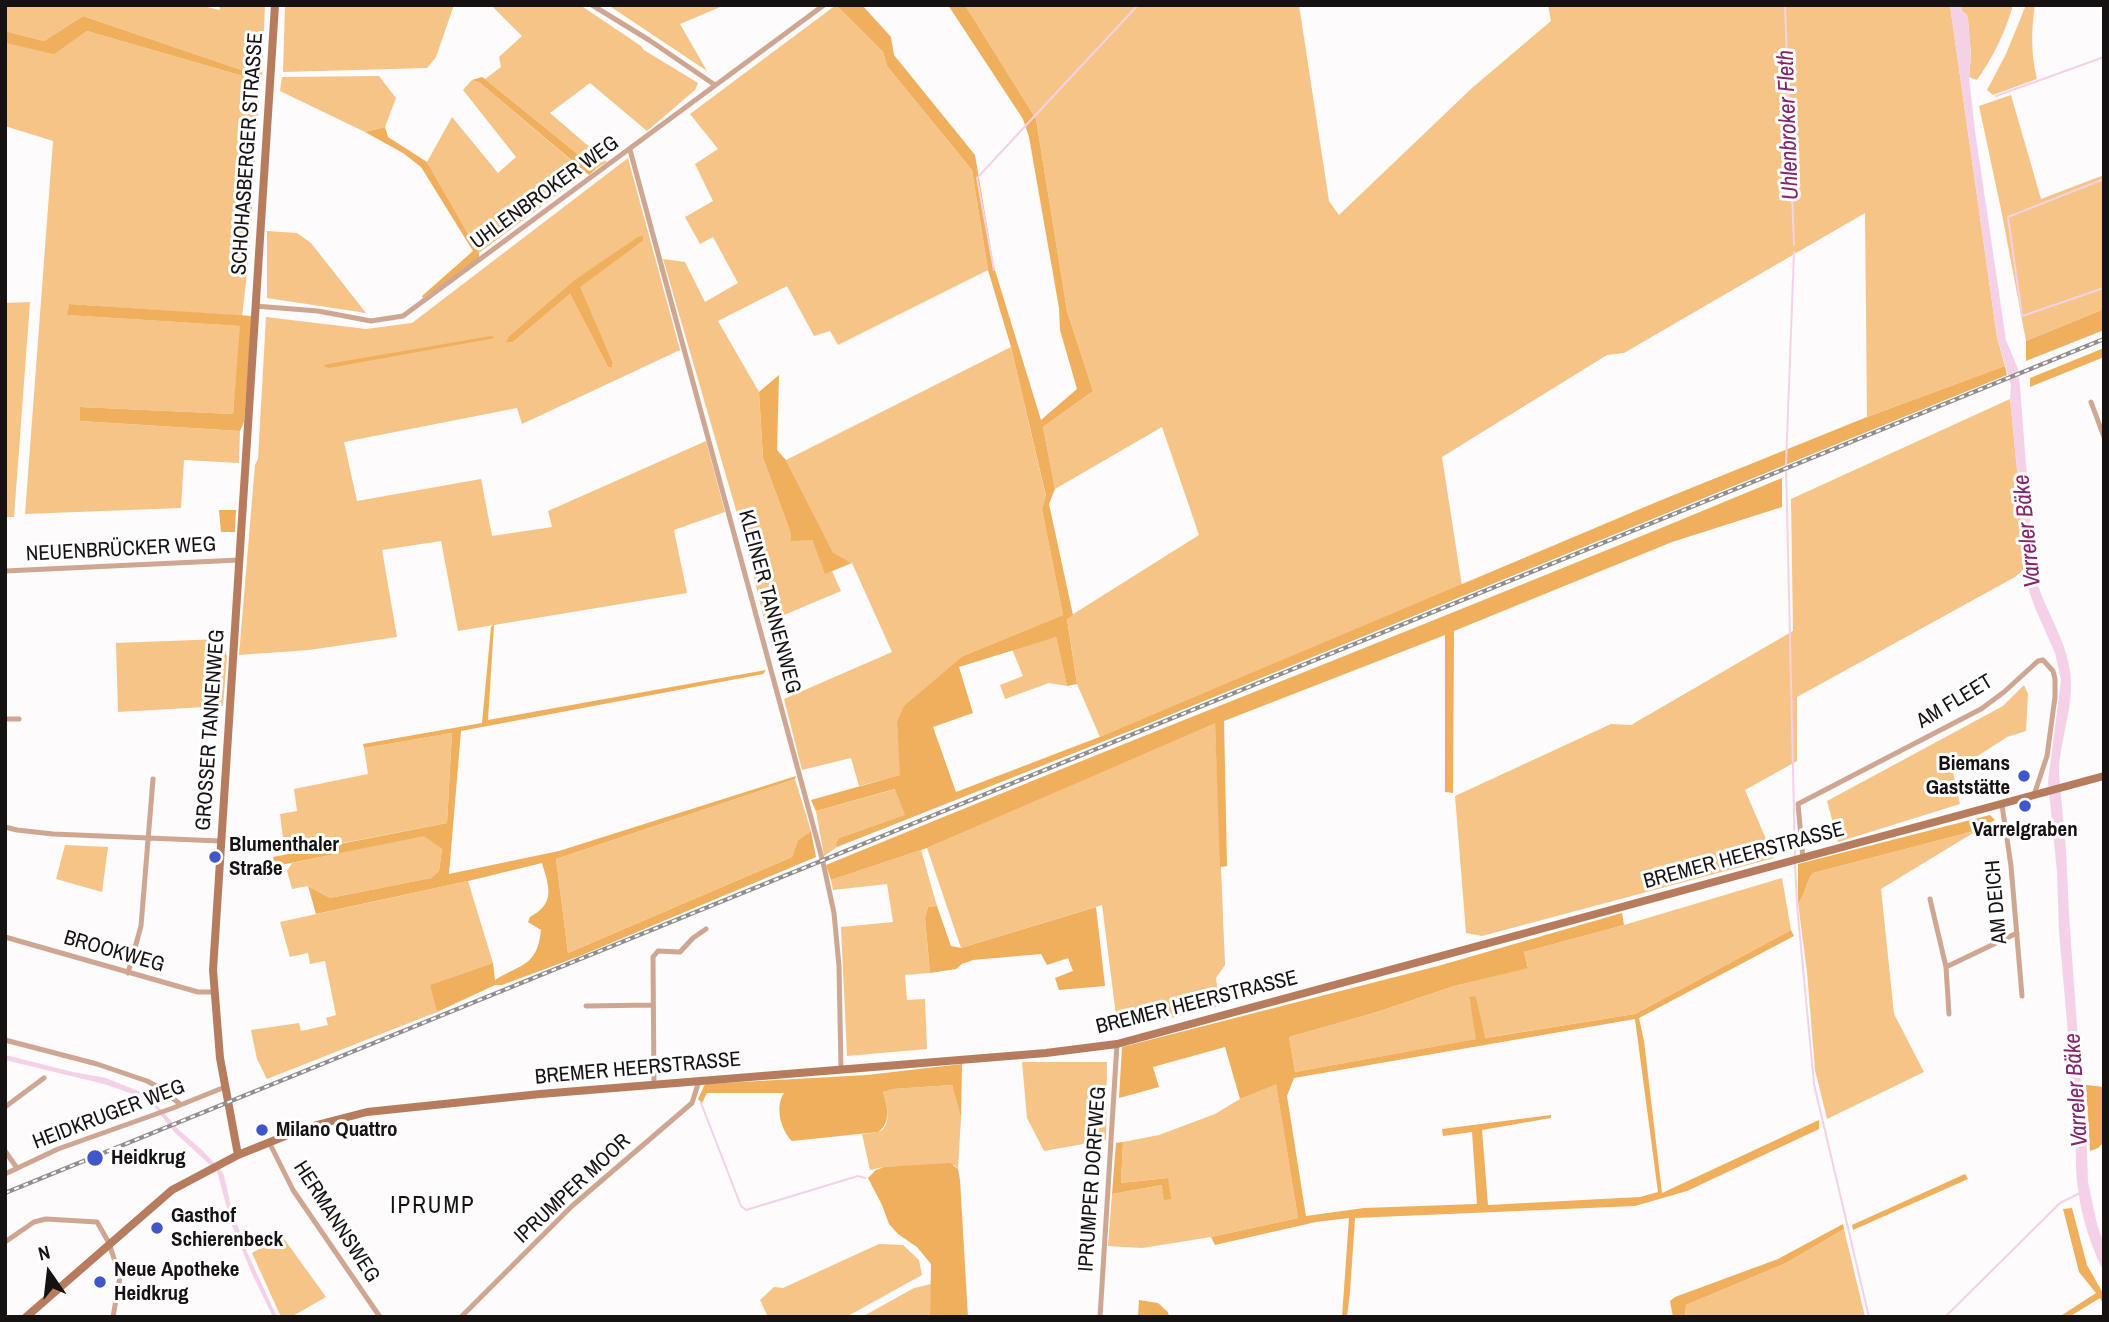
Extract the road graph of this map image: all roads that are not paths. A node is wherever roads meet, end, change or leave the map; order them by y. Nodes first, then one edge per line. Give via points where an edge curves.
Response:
1 (275, 5) edge
2 (592, 5) edge
3 (824, 5) edge
4 (715, 85) junction
5 (630, 150) junction
6 (255, 306) junction
7 (2091, 402) dead end
8 (2104, 436) edge
9 (239, 560) junction
10 (5, 571) edge
11 (5, 719) edge
12 (19, 719) dead end
13 (2104, 776) edge
14 (153, 779) dead end
15 (2034, 796) junction
16 (2002, 805) junction
17 (5, 827) edge
18 (149, 837) junction
19 (220, 841) junction
20 (1802, 859) junction
21 (1930, 899) dead end
22 (706, 929) dead end
23 (2017, 933) junction
24 (5, 937) edge
25 (1946, 967) junction
26 (128, 973) junction
27 (214, 992) junction
28 (2022, 996) dead end
29 (652, 1005) junction
30 (586, 1006) dead end
31 (1949, 1014) dead end
32 (5, 1040) edge
33 (1118, 1044) junction
34 (841, 1069) junction
35 (44, 1078) dead end
36 (699, 1081) junction
37 (654, 1086) junction
38 (225, 1087) junction
39 (180, 1104) junction
40 (5, 1107) edge
41 (270, 1142) junction
42 (5, 1151) edge
43 (238, 1155) junction
44 (17, 1168) junction
45 (5, 1174) edge
46 (5, 1242) edge
47 (109, 1243) junction
48 (26, 1317) edge
49 (113, 1317) edge
50 (380, 1317) edge
51 (461, 1317) edge
52 (1100, 1317) edge

1 - 6 main road, SCHOHASBERGER STRASSE
2 - 4 street
3 - 4 street, UHLENBROKER WEG
4 - 5 street, UHLENBROKER WEG
5 - 6 street, UHLENBROKER WEG via 403,316 371,321
5 - 34 street, KLEINER TANNENWEG via 823,862 839,966
6 - 9 main road, GROSSER TANNENWEG
7 - 8 street
9 - 10 street, NEUENBRÜCKER WEG
9 - 19 main road, GROSSER TANNENWEG
11 - 12 street
13 - 15 main road, BREMER HEERSTRASSE
14 - 18 street
15 - 16 main road, BREMER HEERSTRASSE
15 - 20 street, AM FLEET via 2047,756 2055,697 2053,671 2043,660 1981,709 1798,804
16 - 20 main road, BREMER HEERSTRASSE
16 - 23 street, AM DEICH
17 - 18 street via 53,834
18 - 19 street
18 - 26 street via 141,926
19 - 27 main road, GROSSER TANNENWEG
20 - 33 main road, BREMER HEERSTRASSE
21 - 25 street
22 - 29 street via 680,953 656,952
23 - 25 street
23 - 28 street, AM DEICH
24 - 26 street, BROOKWEG
25 - 31 street
26 - 27 street, BROOKWEG
27 - 38 main road, GROSSER TANNENWEG
29 - 30 street
29 - 37 street
32 - 39 street via 147,1081
33 - 34 main road, BREMER HEERSTRASSE
33 - 52 street, IPRUMPER DORFWEG
34 - 36 main road, BREMER HEERSTRASSE
35 - 40 street
36 - 37 main road, BREMER HEERSTRASSE
36 - 51 street, IPRUMPER MOOR via 692,1103 572,1206
37 - 41 main road, BREMER HEERSTRASSE via 367,1112
38 - 39 street, HEIDKRUGER WEG
38 - 43 main road, GROSSER TANNENWEG
39 - 44 street, HEIDKRUGER WEG
41 - 43 main road, BREMER HEERSTRASSE
41 - 50 street, HERMANNSWEG via 293,1190
42 - 44 street
43 - 47 main road, BREMER HEERSTRASSE via 172,1190
44 - 45 street, HEIDKRUGER WEG
46 - 47 street via 46,1219 97,1222
47 - 48 main road, BREMER HEERSTRASSE
47 - 49 street via 120,1277

